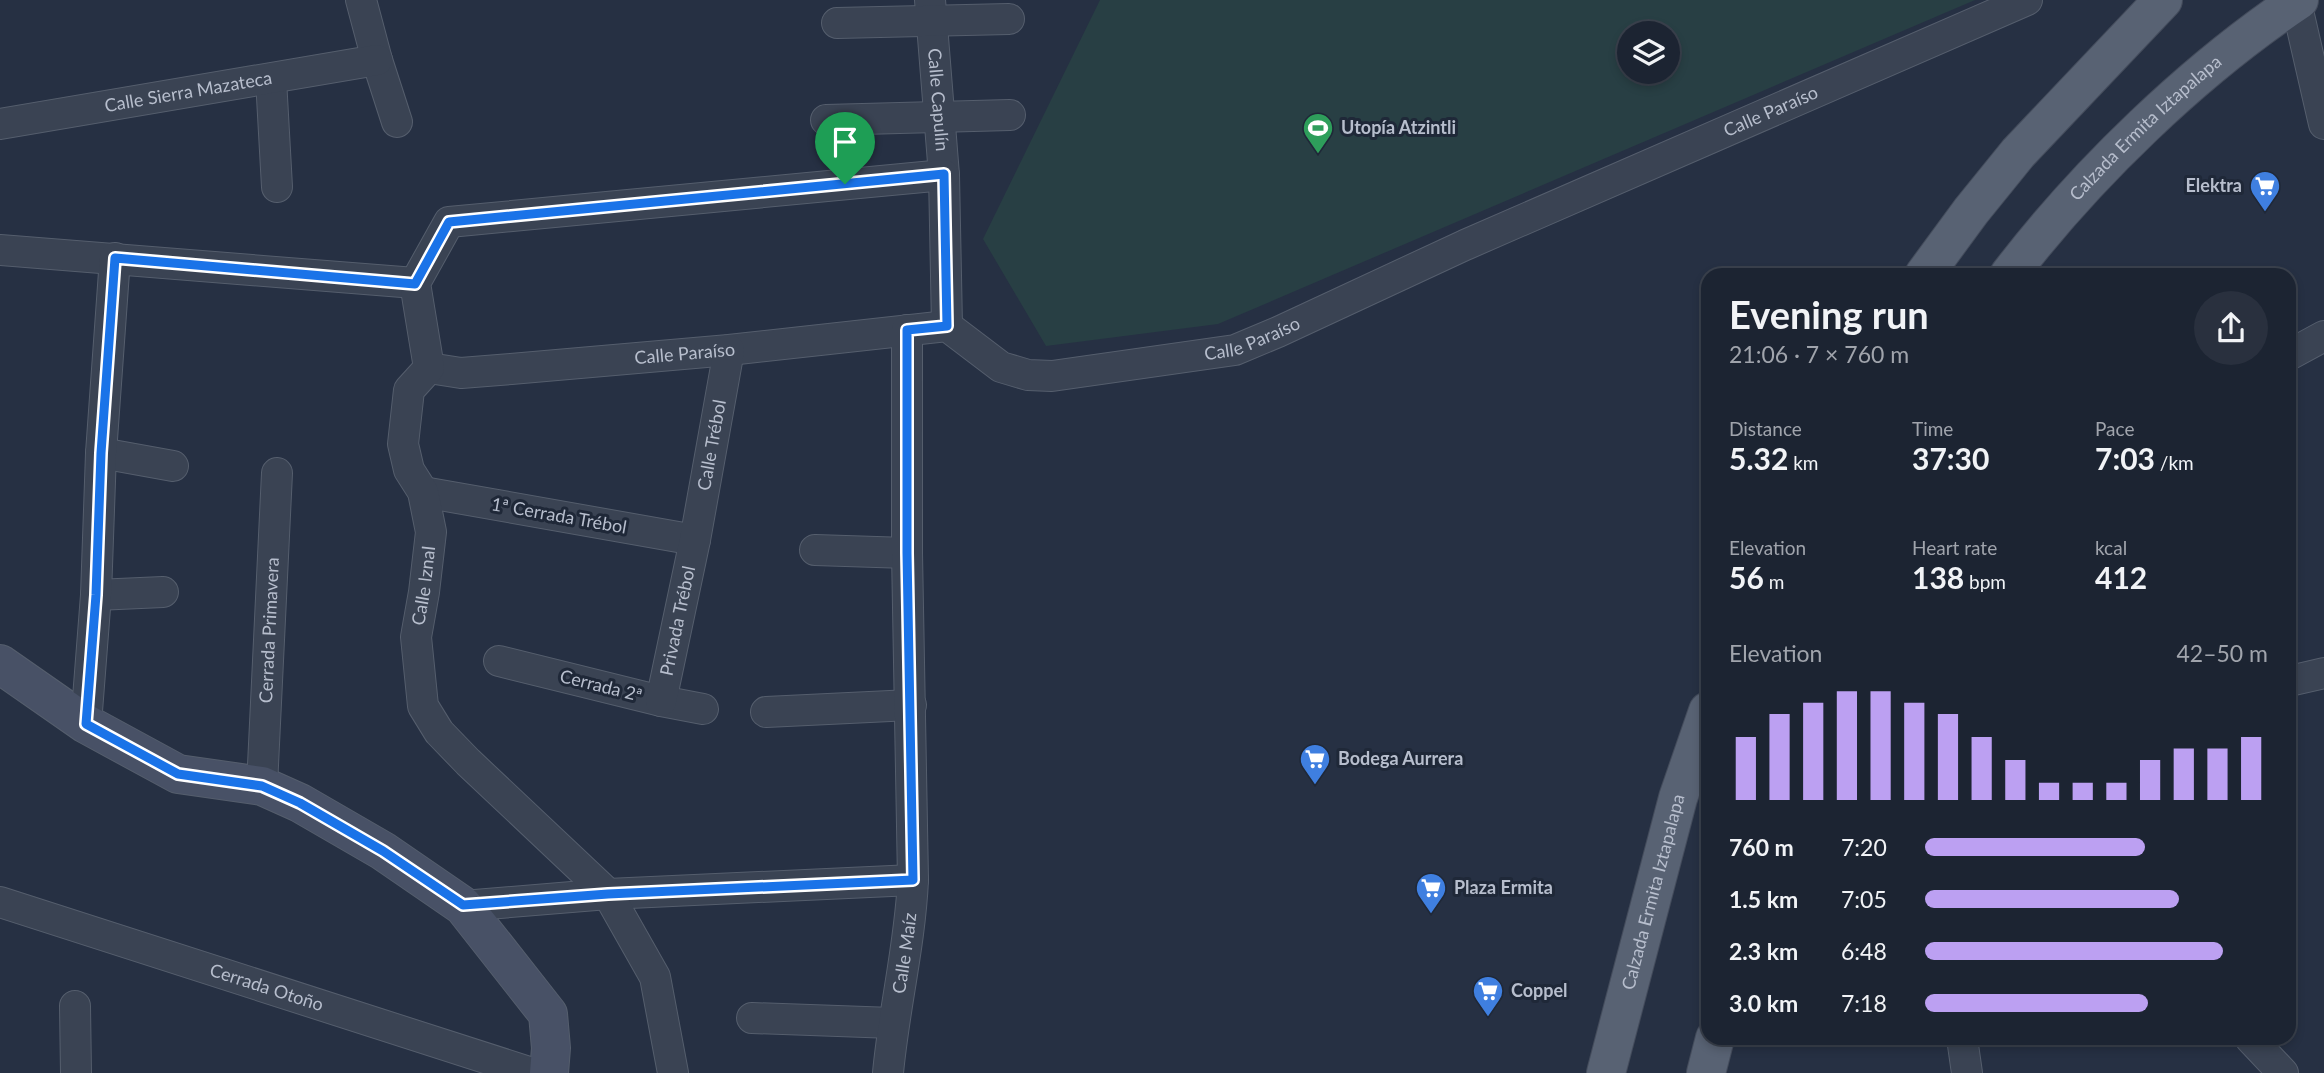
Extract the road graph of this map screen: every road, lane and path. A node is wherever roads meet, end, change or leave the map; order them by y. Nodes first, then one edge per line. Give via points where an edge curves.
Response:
1 (361, 0) edge
2 (2027, 0) edge
3 (2163, 0) edge
4 (2301, 6) edge
5 (931, 10) edge
6 (1009, 19) dead end
7 (837, 23) dead end
8 (377, 60) junction
9 (271, 79) junction
10 (939, 115) junction
11 (1010, 115) dead end
12 (826, 120) dead end
13 (397, 122) dead end
14 (2324, 123) edge
15 (0, 124) edge
16 (944, 174) junction
17 (277, 187) dead end
18 (0, 250) edge
19 (115, 258) junction
20 (1929, 268) edge
21 (2014, 268) edge
22 (415, 284) junction
23 (947, 326) junction
24 (907, 330) junction
25 (2324, 336) edge
26 (729, 350) junction
27 (2296, 351) edge
28 (429, 368) junction
29 (101, 453) junction
30 (173, 466) dead end
31 (277, 473) dead end
32 (423, 492) junction
33 (695, 540) junction
34 (815, 550) dead end
35 (907, 553) junction
36 (163, 592) dead end
37 (96, 595) junction
38 (499, 661) dead end
39 (0, 664) edge
40 (2324, 673) edge
41 (2296, 680) edge
42 (660, 701) junction
43 (911, 705) junction
44 (703, 709) dead end
45 (766, 712) dead end
46 (86, 724) junction
47 (1701, 731) edge
48 (262, 786) junction
49 (913, 880) junction
50 (608, 894) junction
51 (0, 902) edge
52 (463, 905) junction
53 (75, 1006) dead end
54 (752, 1018) dead end
55 (893, 1023) junction
56 (1713, 1045) edge
57 (1963, 1045) edge
58 (2257, 1045) edge
59 (76, 1073) edge
60 (532, 1073) edge
61 (549, 1073) edge
62 (673, 1073) edge
63 (888, 1073) edge
64 (1606, 1073) edge
65 (1706, 1073) edge
66 (1967, 1073) edge
67 (2283, 1073) edge

1 - 8 street
2 - 23 street, Calle Paraíso via 1235,350 1052,376 1028,375 1001,367
3 - 20 main road via 2018,153
4 - 14 street
4 - 21 main road, Calzada Ermita Iztapalapa via 2232,48 2171,101 2077,195
5 - 6 street
5 - 7 street
5 - 10 street, Calle Capulín
8 - 9 street, Calle Sierra Mazateca
8 - 13 street
9 - 15 street, Calle Sierra Mazateca
9 - 17 street
10 - 11 street
10 - 12 street
10 - 16 street, Calle Capulín
16 - 22 street via 449,222
16 - 23 street, Calle Capulín
18 - 19 street
19 - 22 street
19 - 29 street
22 - 28 street
23 - 24 street, Calle Paraíso
24 - 26 street, Calle Paraíso
24 - 35 street, Calle Maíz
25 - 27 street
26 - 28 street, Calle Paraíso via 461,373
26 - 33 street, Calle Trébol
28 - 32 street, Calle Iznal via 408,390 403,444 410,470
29 - 30 street
29 - 37 street
31 - 48 street, Cerrada Primavera
32 - 33 street, 1ª Cerrada Trébol
32 - 50 street, Calle Iznal via 431,532 416,637 424,706 439,732 468,762
33 - 42 street, Privada Trébol
34 - 35 street
35 - 43 street, Calle Maíz
36 - 37 street
37 - 46 street
38 - 42 street, Cerrada 2ª
39 - 46 street
40 - 41 street
42 - 44 street, Cerrada 2ª
43 - 45 street
43 - 49 street, Calle Maíz
46 - 48 street via 178,774
47 - 64 main road, Calzada Ermita Iztapalapa via 1678,798
48 - 52 street via 383,851
49 - 50 street
49 - 55 street, Calle Maíz via 912,915
50 - 52 street
50 - 62 street, Calle Iznal via 655,976
51 - 60 street, Cerrada Otoño
52 - 61 street via 548,1014
53 - 59 street
54 - 55 street
55 - 63 street, Calle Maíz
56 - 65 main road
57 - 66 street
58 - 67 street

